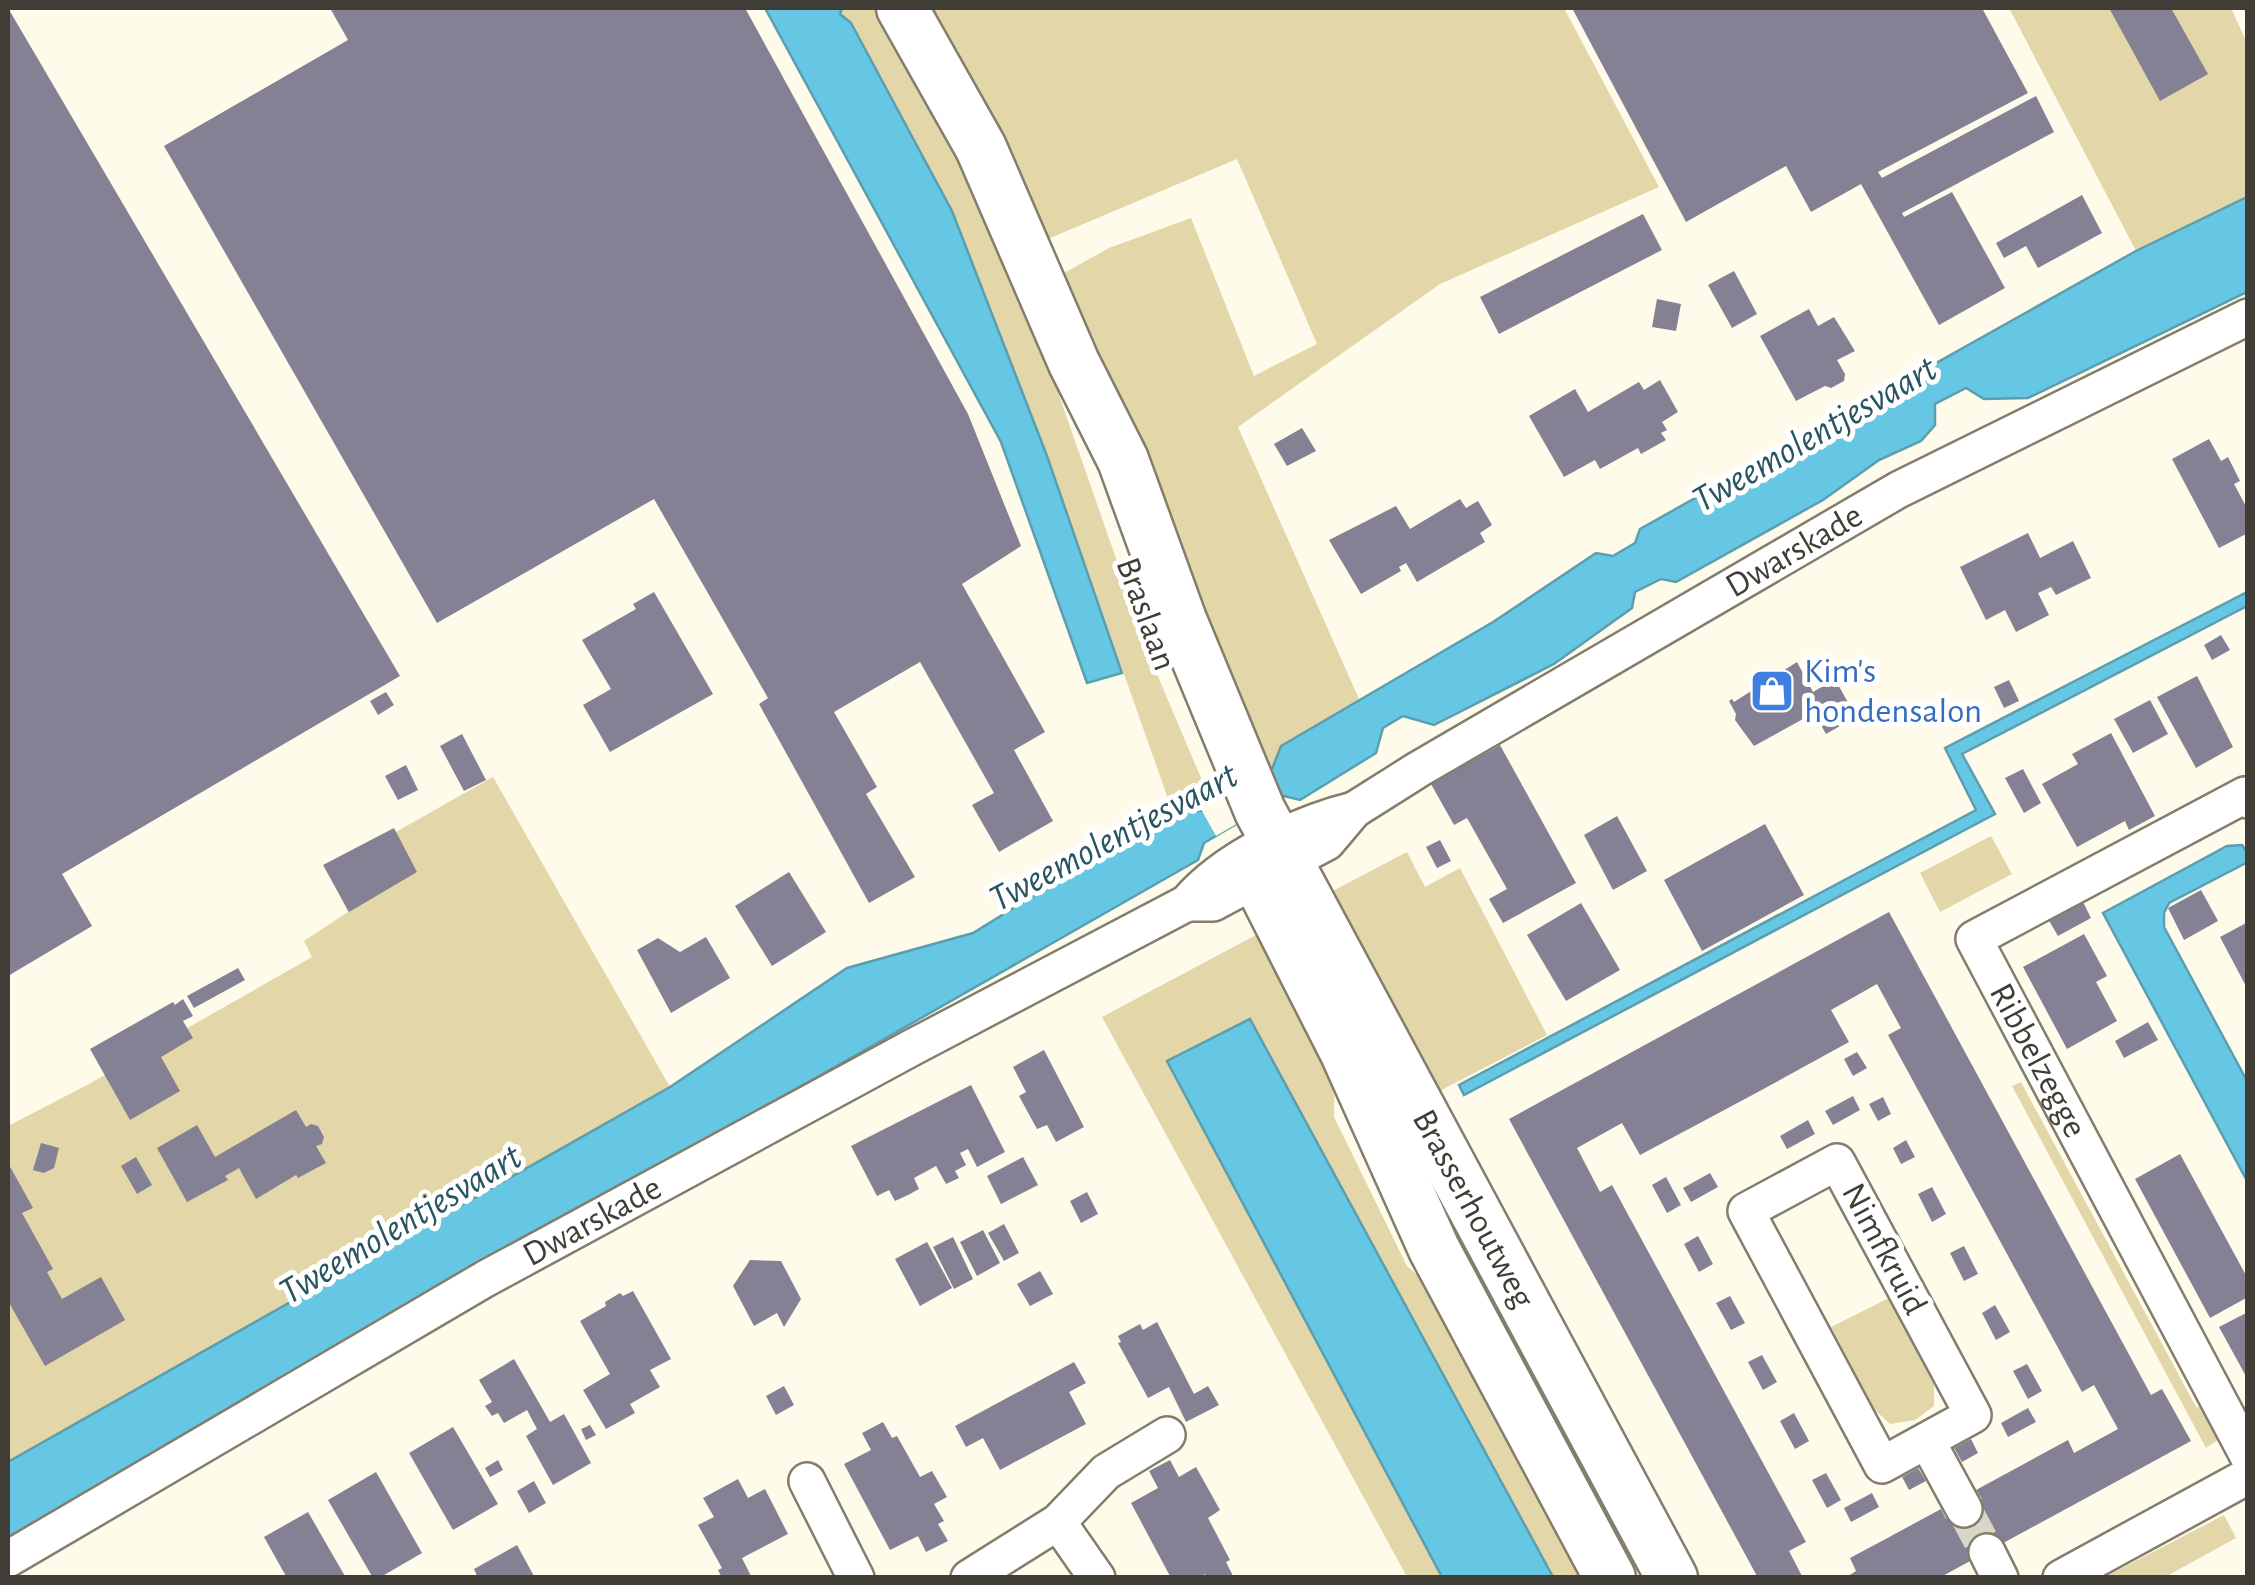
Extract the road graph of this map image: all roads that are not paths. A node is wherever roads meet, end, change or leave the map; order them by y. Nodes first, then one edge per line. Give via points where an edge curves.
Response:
1 (902, 8) edge
2 (2248, 318) edge
3 (2248, 800) edge
4 (1253, 833) junction
5 (1167, 1435) dead end
6 (1926, 1441) junction
7 (2248, 1456) edge
8 (2248, 1476) edge
9 (806, 1481) dead end
10 (1964, 1509) tunnel mouth
11 (1058, 1522) junction
12 (8, 1558) edge
13 (856, 1578) edge
14 (968, 1578) edge
15 (1096, 1578) edge
16 (1610, 1578) edge
17 (1672, 1578) edge
18 (2061, 1578) edge

1 - 4 main road, Braslaan via 982,148 1074,363 1096,476 1152,635
2 - 4 street, Dwarskade via 1898,490 1354,810 1327,842
3 - 7 street, Ribbelzegge via 1974,939
4 - 12 street, Dwarskade via 1187,903 484,1279
4 - 16 main road, Brasserhoutweg via 1434,1249
4 - 17 main road, Brasserhoutweg
5 - 11 street via 1106,1472
6 - 6 street, Nimfkruid via 1882,1465 1746,1211 1838,1162 1973,1416
6 - 10 street
8 - 18 street
9 - 13 street
11 - 14 street
11 - 15 street

